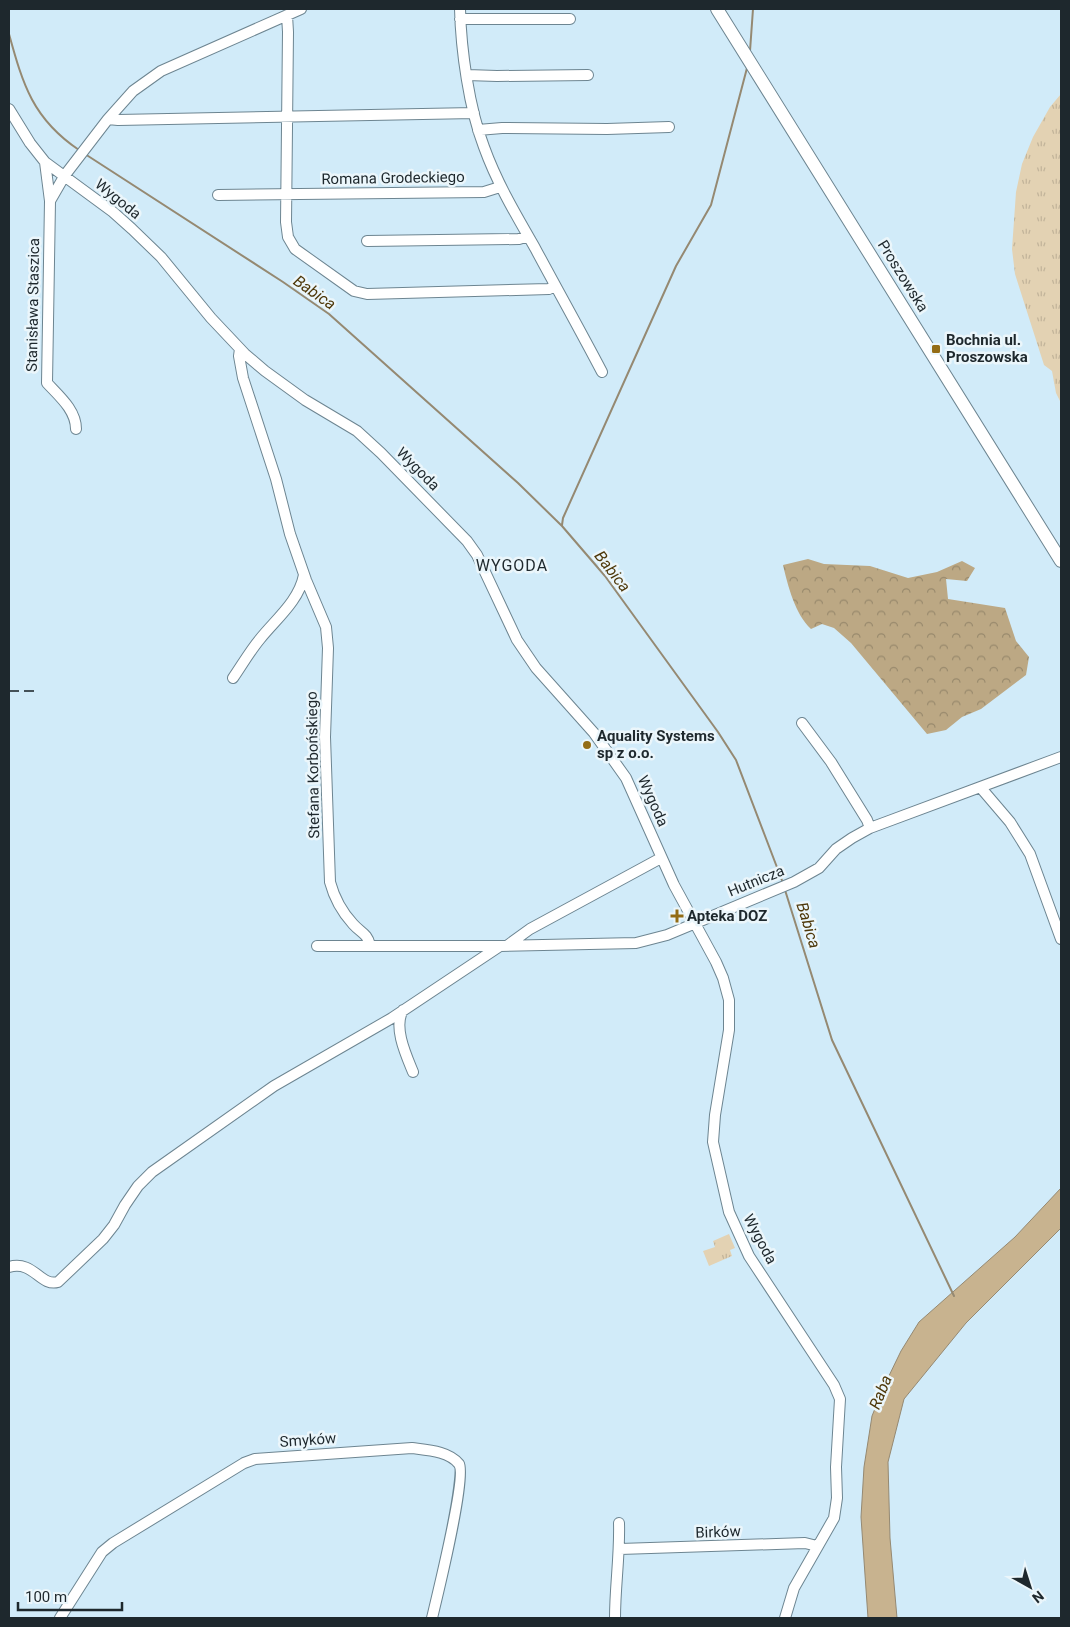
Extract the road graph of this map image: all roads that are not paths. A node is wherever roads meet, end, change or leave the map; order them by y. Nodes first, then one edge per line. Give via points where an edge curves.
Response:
1 (301, 9) edge
2 (717, 9) edge
3 (460, 14) edge
4 (287, 15) junction
5 (570, 19) dead end
6 (467, 75) junction
7 (588, 75) dead end
8 (9, 109) edge
9 (474, 114) junction
10 (287, 117) junction
11 (108, 119) junction
12 (670, 127) dead end
13 (478, 130) junction
14 (45, 162) junction
15 (65, 176) junction
16 (500, 187) junction
17 (286, 193) junction
18 (218, 195) dead end
19 (50, 200) junction
20 (528, 236) junction
21 (367, 241) dead end
22 (555, 286) junction
23 (240, 349) junction
24 (602, 372) dead end
25 (76, 429) dead end
26 (1061, 561) edge
27 (304, 574) junction
28 (233, 678) dead end
29 (802, 723) dead end
30 (1061, 757) edge
31 (981, 788) junction
32 (870, 828) junction
33 (661, 858) junction
34 (694, 924) junction
35 (1061, 939) edge
36 (370, 945) junction
37 (504, 945) junction
38 (317, 946) dead end
39 (403, 1010) junction
40 (413, 1072) dead end
41 (9, 1267) edge
42 (619, 1522) dead end
43 (817, 1546) junction
44 (620, 1549) junction
45 (60, 1618) edge
46 (432, 1618) edge
47 (615, 1618) edge
48 (785, 1618) edge

1 - 4 street
2 - 26 main road, Proszowska
3 - 5 street
3 - 6 street
4 - 10 street
4 - 11 street via 161,71 133,91
6 - 7 street
6 - 9 street
8 - 14 street
9 - 10 street
9 - 13 street
10 - 11 street
10 - 17 street
11 - 15 street
12 - 13 street
13 - 16 street
14 - 15 street
14 - 19 street, Stanisława Staszica
15 - 19 street
15 - 23 street, Wygoda via 114,212 144,240
16 - 17 street, Romana Grodeckiego via 484,192
16 - 20 street
17 - 18 street, Romana Grodeckiego
17 - 22 street via 288,237 295,249 354,291 367,294 549,289
19 - 25 street, Stanisława Staszica via 47,383 70,410
20 - 21 street via 519,239
20 - 22 street
22 - 24 street
23 - 27 street, Stefana Korbońskiego via 243,378
23 - 33 street, Wygoda via 265,372 357,431 467,541 477,555 517,640 536,668 594,733 626,778
27 - 28 street via 299,592 258,641
27 - 36 street, Stefana Korbońskiego via 326,627 328,648 325,737 330,882 334,896 352,924 368,938
29 - 32 street via 831,762
30 - 31 street, Hutnicza
31 - 32 street, Hutnicza
31 - 35 street via 1010,822 1030,854
32 - 34 street, Hutnicza via 836,849 819,868 794,882
33 - 34 street, Wygoda
33 - 37 street
34 - 37 street, Hutnicza via 636,943
34 - 43 street, Wygoda via 716,962 729,1000 729,1030 713,1142 729,1212 749,1256 840,1399 834,1518
36 - 37 street, Hutnicza
36 - 38 street, Hutnicza
37 - 39 street
39 - 40 street via 399,1023 403,1049
39 - 41 street via 274,1086 152,1172 138,1186 103,1239 58,1282 48,1282 30,1268
42 - 44 street
43 - 44 street, Birków via 805,1543
43 - 48 street, Wygoda via 794,1588
44 - 47 street
45 - 46 street, Smyków via 102,1552 244,1463 255,1459 412,1448 450,1457 461,1469

